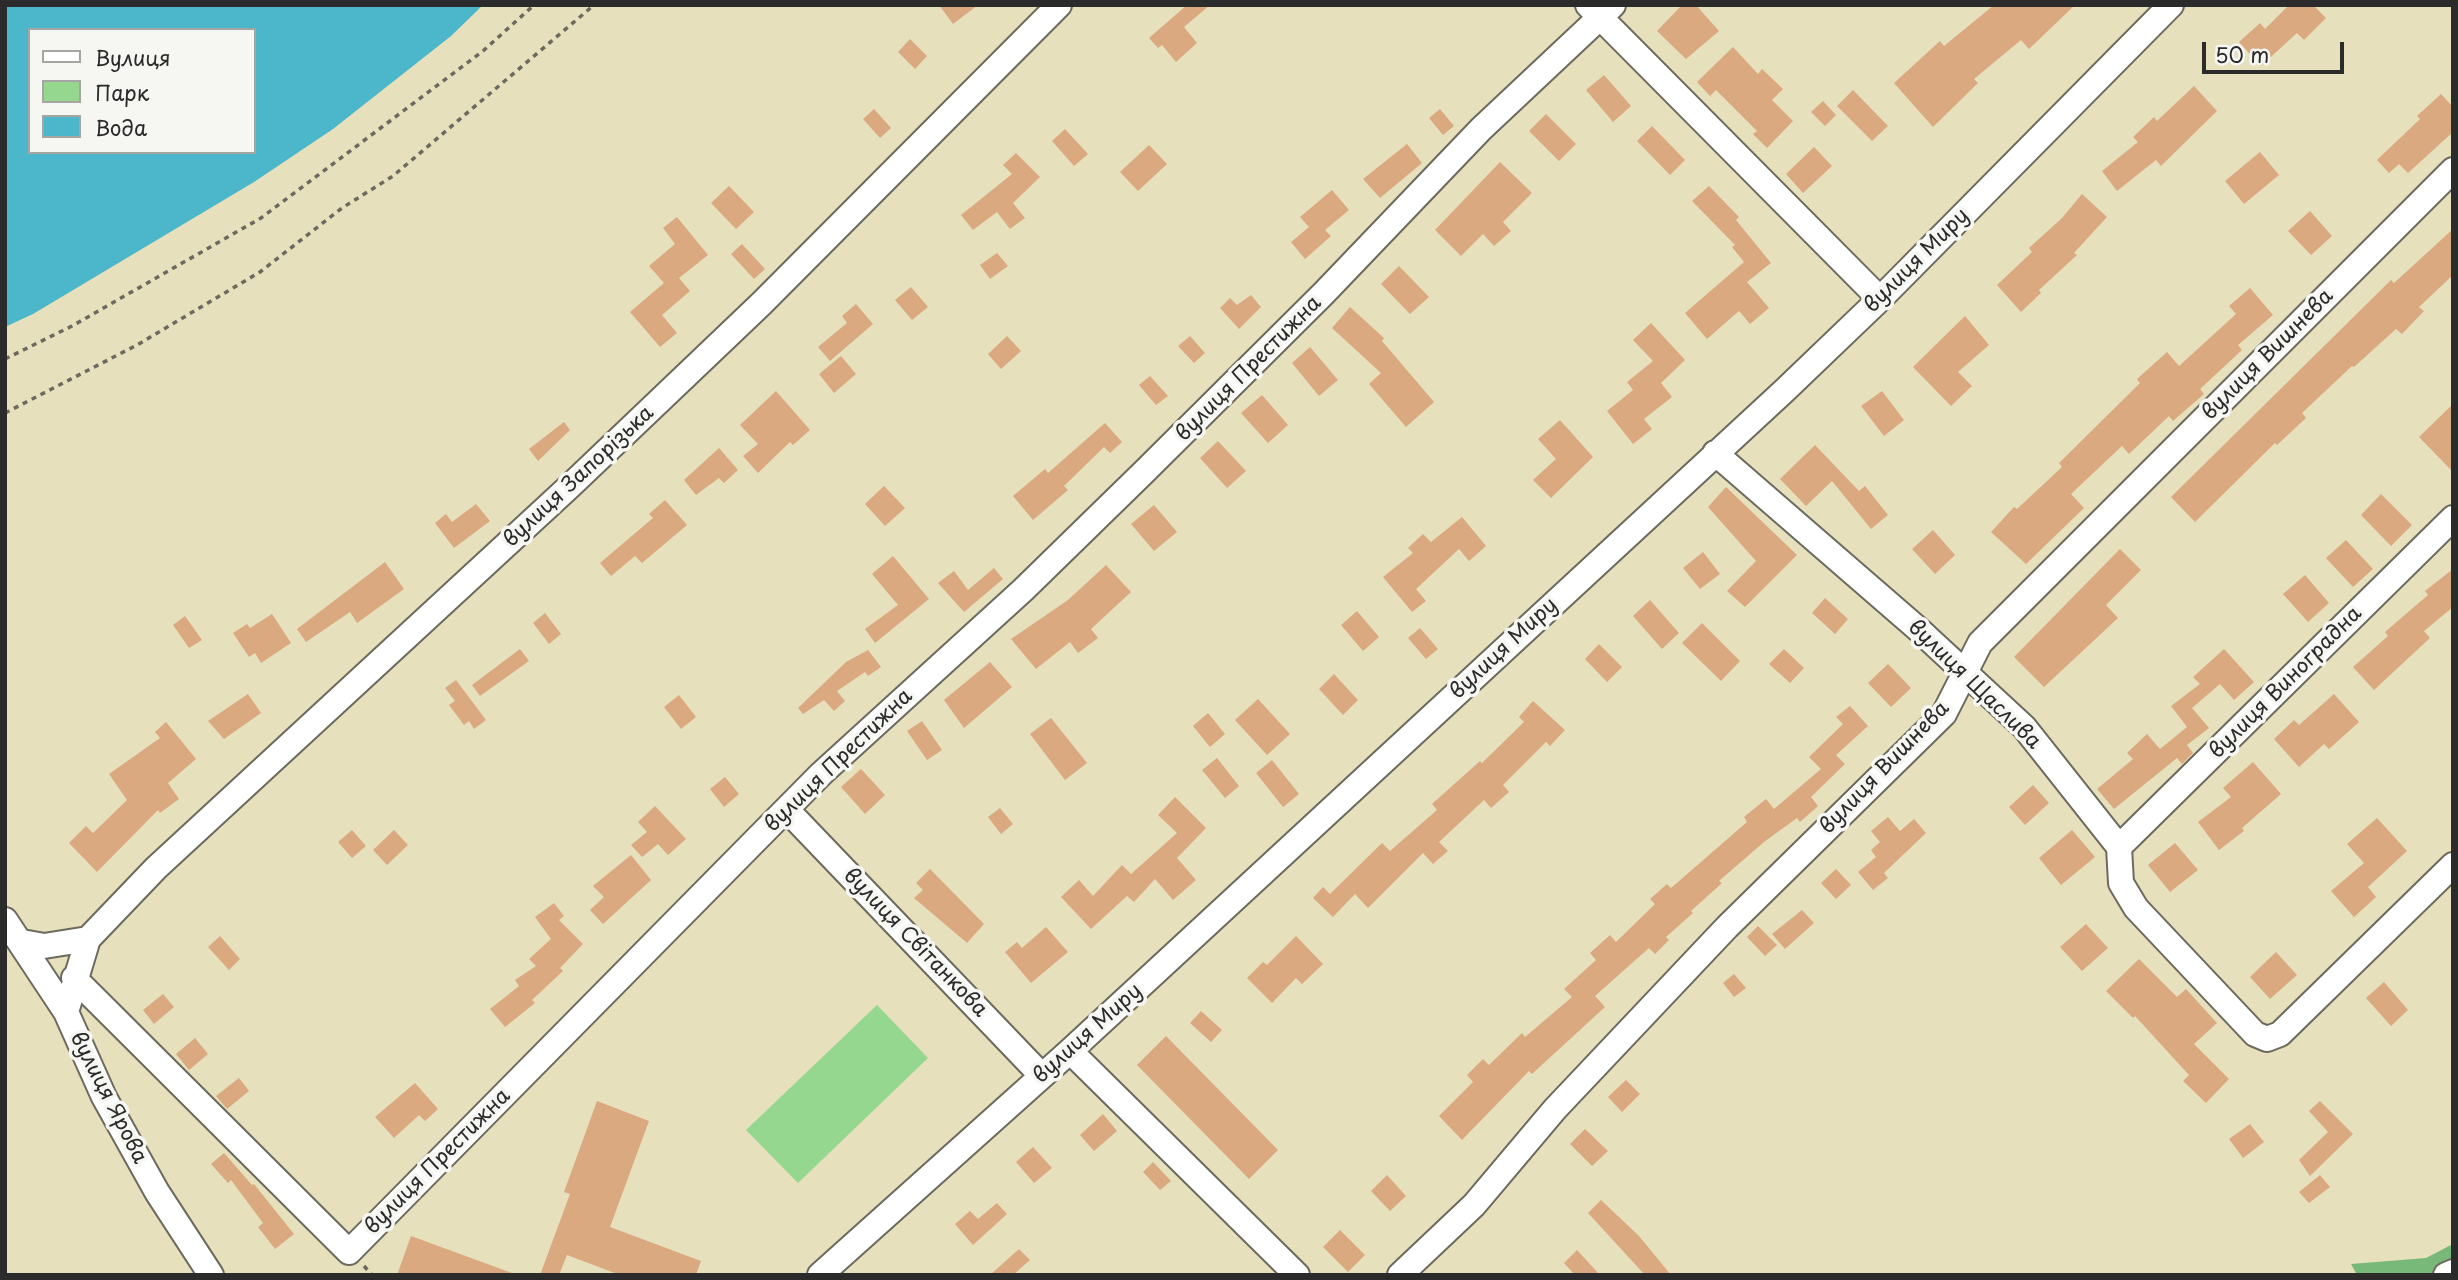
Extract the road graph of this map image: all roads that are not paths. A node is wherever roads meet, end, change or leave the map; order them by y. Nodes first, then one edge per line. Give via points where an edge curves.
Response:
1 (1059, 5) edge
2 (2171, 5) edge
3 (1600, 10) edge
4 (2453, 170) edge
5 (1880, 299) junction
6 (1716, 453) junction
7 (2453, 518) edge
8 (1966, 675) junction
9 (787, 810) junction
10 (2119, 847) junction
11 (2453, 865) edge
12 (5, 920) edge
13 (88, 939) junction
14 (22, 942) junction
15 (74, 978) junction
16 (66, 1012) junction
17 (1070, 1051) junction
18 (1041, 1076) junction
19 (2453, 1272) edge
20 (826, 1273) edge
21 (211, 1275) edge
22 (1297, 1275) edge
23 (1399, 1275) edge
24 (2446, 1275) edge

1 - 13 street, вулиця Запорізька via 751,314 156,868
2 - 5 street, вулиця Миру
3 - 5 street
3 - 9 street, вулиця Престижна via 1136,481
4 - 8 street, вулиця Вишнева via 1980,643
5 - 6 street, вулиця Миру
6 - 8 street, вулиця Щаслива
6 - 17 street, вулиця Миру
7 - 10 street, вулиця Виноградна
8 - 10 street, вулиця Щаслива via 2024,727
8 - 23 street, вулиця Вишнева via 1944,714 1727,927 1555,1108 1474,1205
9 - 15 street, вулиця Престижна via 349,1252
9 - 18 street, вулиця Світанкова
10 - 11 street via 2121,883 2136,908 2255,1034 2267,1039 2280,1034
12 - 14 street, вулиця Ярова
13 - 14 street via 44,946
13 - 15 street
14 - 16 street, вулиця Ярова
15 - 16 street
16 - 21 street, вулиця Ярова via 104,1097
17 - 18 street, вулиця Миру
17 - 22 street
18 - 20 street, вулиця Миру
19 - 24 street

